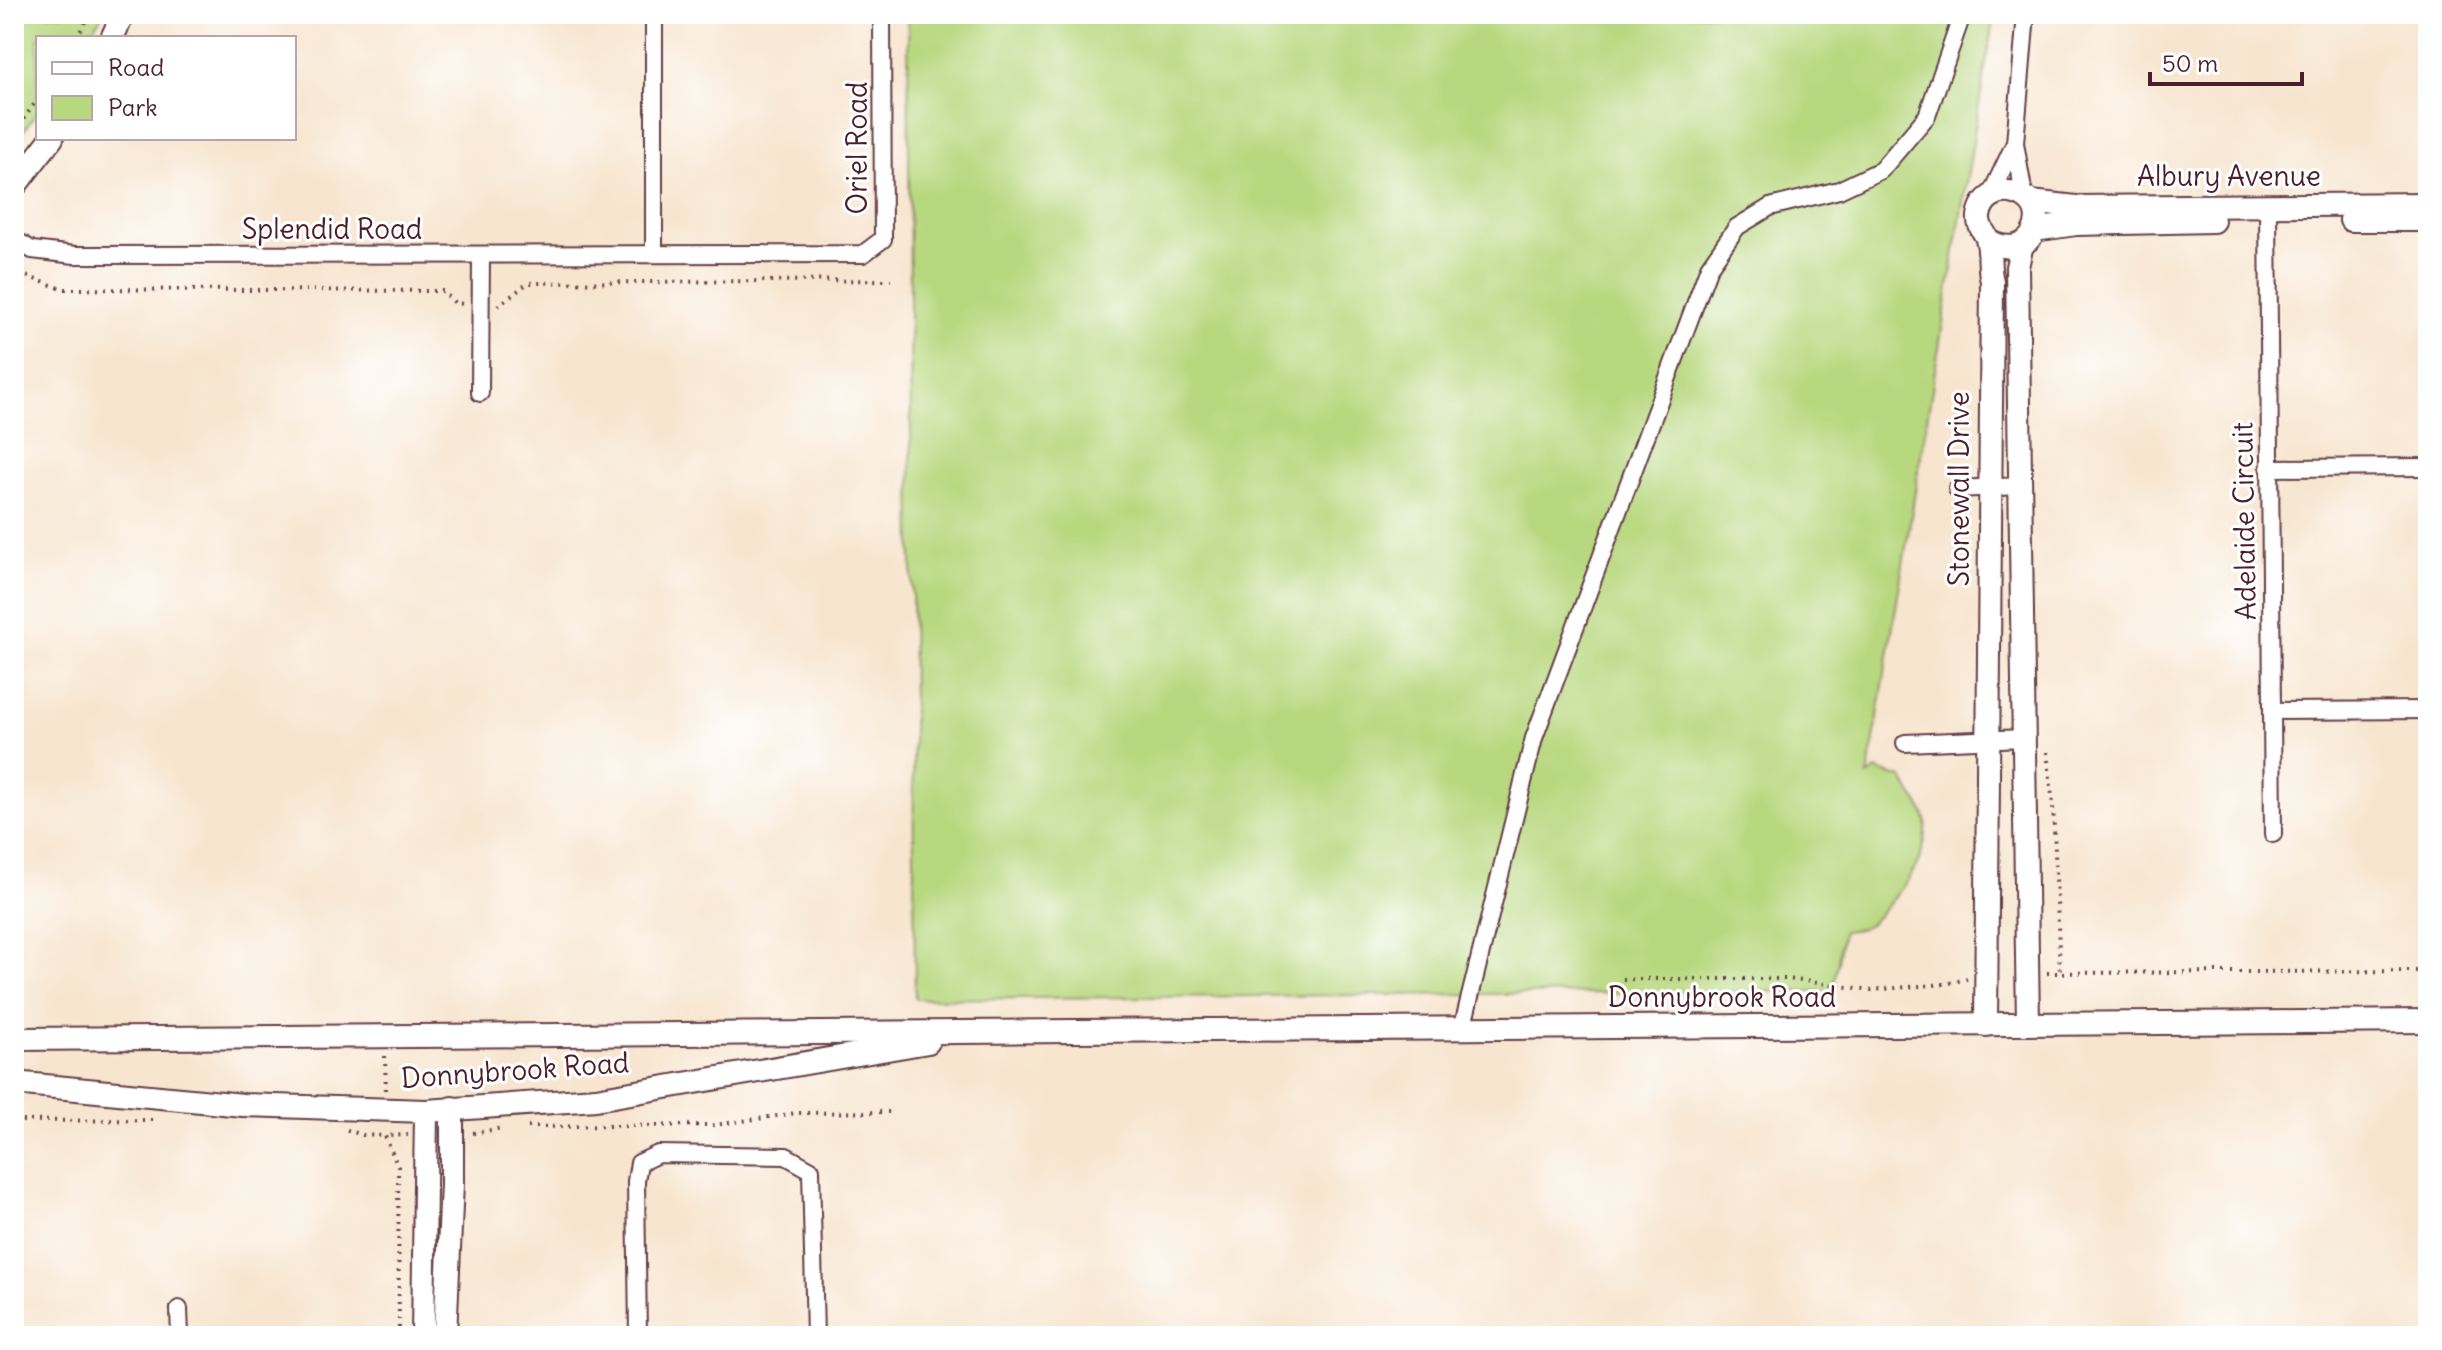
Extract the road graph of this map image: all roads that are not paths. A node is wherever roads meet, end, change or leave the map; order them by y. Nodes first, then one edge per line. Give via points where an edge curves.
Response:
1 (123, 14) edge
2 (654, 14) edge
3 (882, 14) edge
4 (1960, 14) edge
5 (2026, 14) edge
6 (113, 36) edge
7 (50, 140) edge
8 (2015, 143) junction
9 (14, 187) edge
10 (1989, 198) junction
11 (2028, 199) junction
12 (2428, 204) edge
13 (2267, 214) junction
14 (2428, 220) edge
15 (2028, 237) junction
16 (14, 239) edge
17 (1987, 239) junction
18 (654, 254) junction
19 (481, 255) junction
20 (480, 393) dead end
21 (2428, 467) edge
22 (2269, 468) junction
23 (2020, 486) junction
24 (1988, 487) junction
25 (1957, 489) dead end
26 (2428, 710) edge
27 (2272, 711) junction
28 (2024, 738) junction
29 (1988, 740) junction
30 (1905, 743) dead end
31 (2273, 834) dead end
32 (2428, 1021) edge
33 (2028, 1024) junction
34 (1986, 1025) junction
35 (1462, 1029) junction
36 (1016, 1030) junction
37 (14, 1039) edge
38 (14, 1083) edge
39 (452, 1108) junction
40 (426, 1111) junction
41 (179, 1309) dead end
42 (180, 1336) edge
43 (423, 1336) edge
44 (445, 1336) edge
45 (638, 1336) edge
46 (815, 1336) edge

1 - 6 main road
2 - 18 street
3 - 18 street, Oriel Road via 883,239 863,254
4 - 35 street via 1927,116 1881,170 1839,190 1770,207 1737,227 1709,267 1534,738
5 - 8 street
7 - 9 main road
8 - 10 street
8 - 11 street
10 - 11 main road via 2007,191
10 - 17 main road via 1979,222
11 - 13 main road, Albury Avenue via 2076,207
11 - 15 main road via 2036,211
12 - 13 main road, Albury Avenue
13 - 14 main road, Albury Avenue
13 - 15 main road, Albury Avenue via 2076,224
13 - 22 street, Adelaide Circuit
15 - 17 main road via 2004,248
15 - 23 main road via 2017,267
16 - 19 street, Splendid Road via 32,250 75,255
17 - 24 main road, Stonewall Drive via 1992,281
18 - 19 street, Splendid Road
19 - 20 street
21 - 22 street
22 - 27 street, Adelaide Circuit
23 - 24 street
23 - 28 main road
24 - 25 street
24 - 29 main road, Stonewall Drive
26 - 27 street
27 - 31 street, Adelaide Circuit
28 - 29 street
28 - 33 main road
29 - 30 street
29 - 34 main road, Stonewall Drive
32 - 33 main road, Donnybrook Road
33 - 34 main road, Donnybrook Road
34 - 35 main road, Donnybrook Road
35 - 36 main road, Donnybrook Road
36 - 37 main road, Donnybrook Road
36 - 39 main road, Donnybrook Road via 596,1099
38 - 40 main road, Donnybrook Road via 243,1105
39 - 40 main road, Donnybrook Road
39 - 44 main road
40 - 43 main road
41 - 42 street
45 - 46 street via 639,1163 673,1154 786,1156 811,1170

